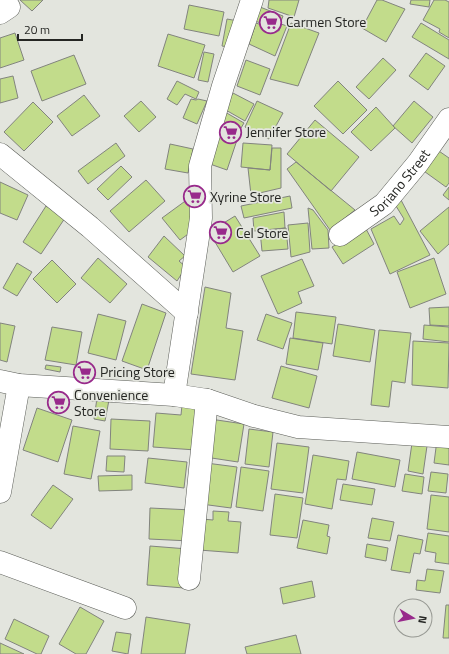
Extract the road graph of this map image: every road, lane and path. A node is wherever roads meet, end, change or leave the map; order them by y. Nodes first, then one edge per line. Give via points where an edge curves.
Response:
1 (252, 0) edge
2 (449, 119) edge
3 (0, 154) edge
4 (340, 235) dead end
5 (187, 313) junction
6 (9, 383) edge
7 (174, 395) junction
8 (207, 400) junction
9 (449, 437) edge
10 (0, 492) edge
11 (0, 562) edge
12 (189, 580) dead end
13 (125, 608) dead end

1 - 5 street via 200,166 201,218
2 - 4 street, Soriano Street via 418,163 384,204
3 - 5 street via 90,227
5 - 7 street
6 - 7 street
6 - 10 street
7 - 8 street
8 - 9 street via 298,427
8 - 12 street
11 - 13 street

